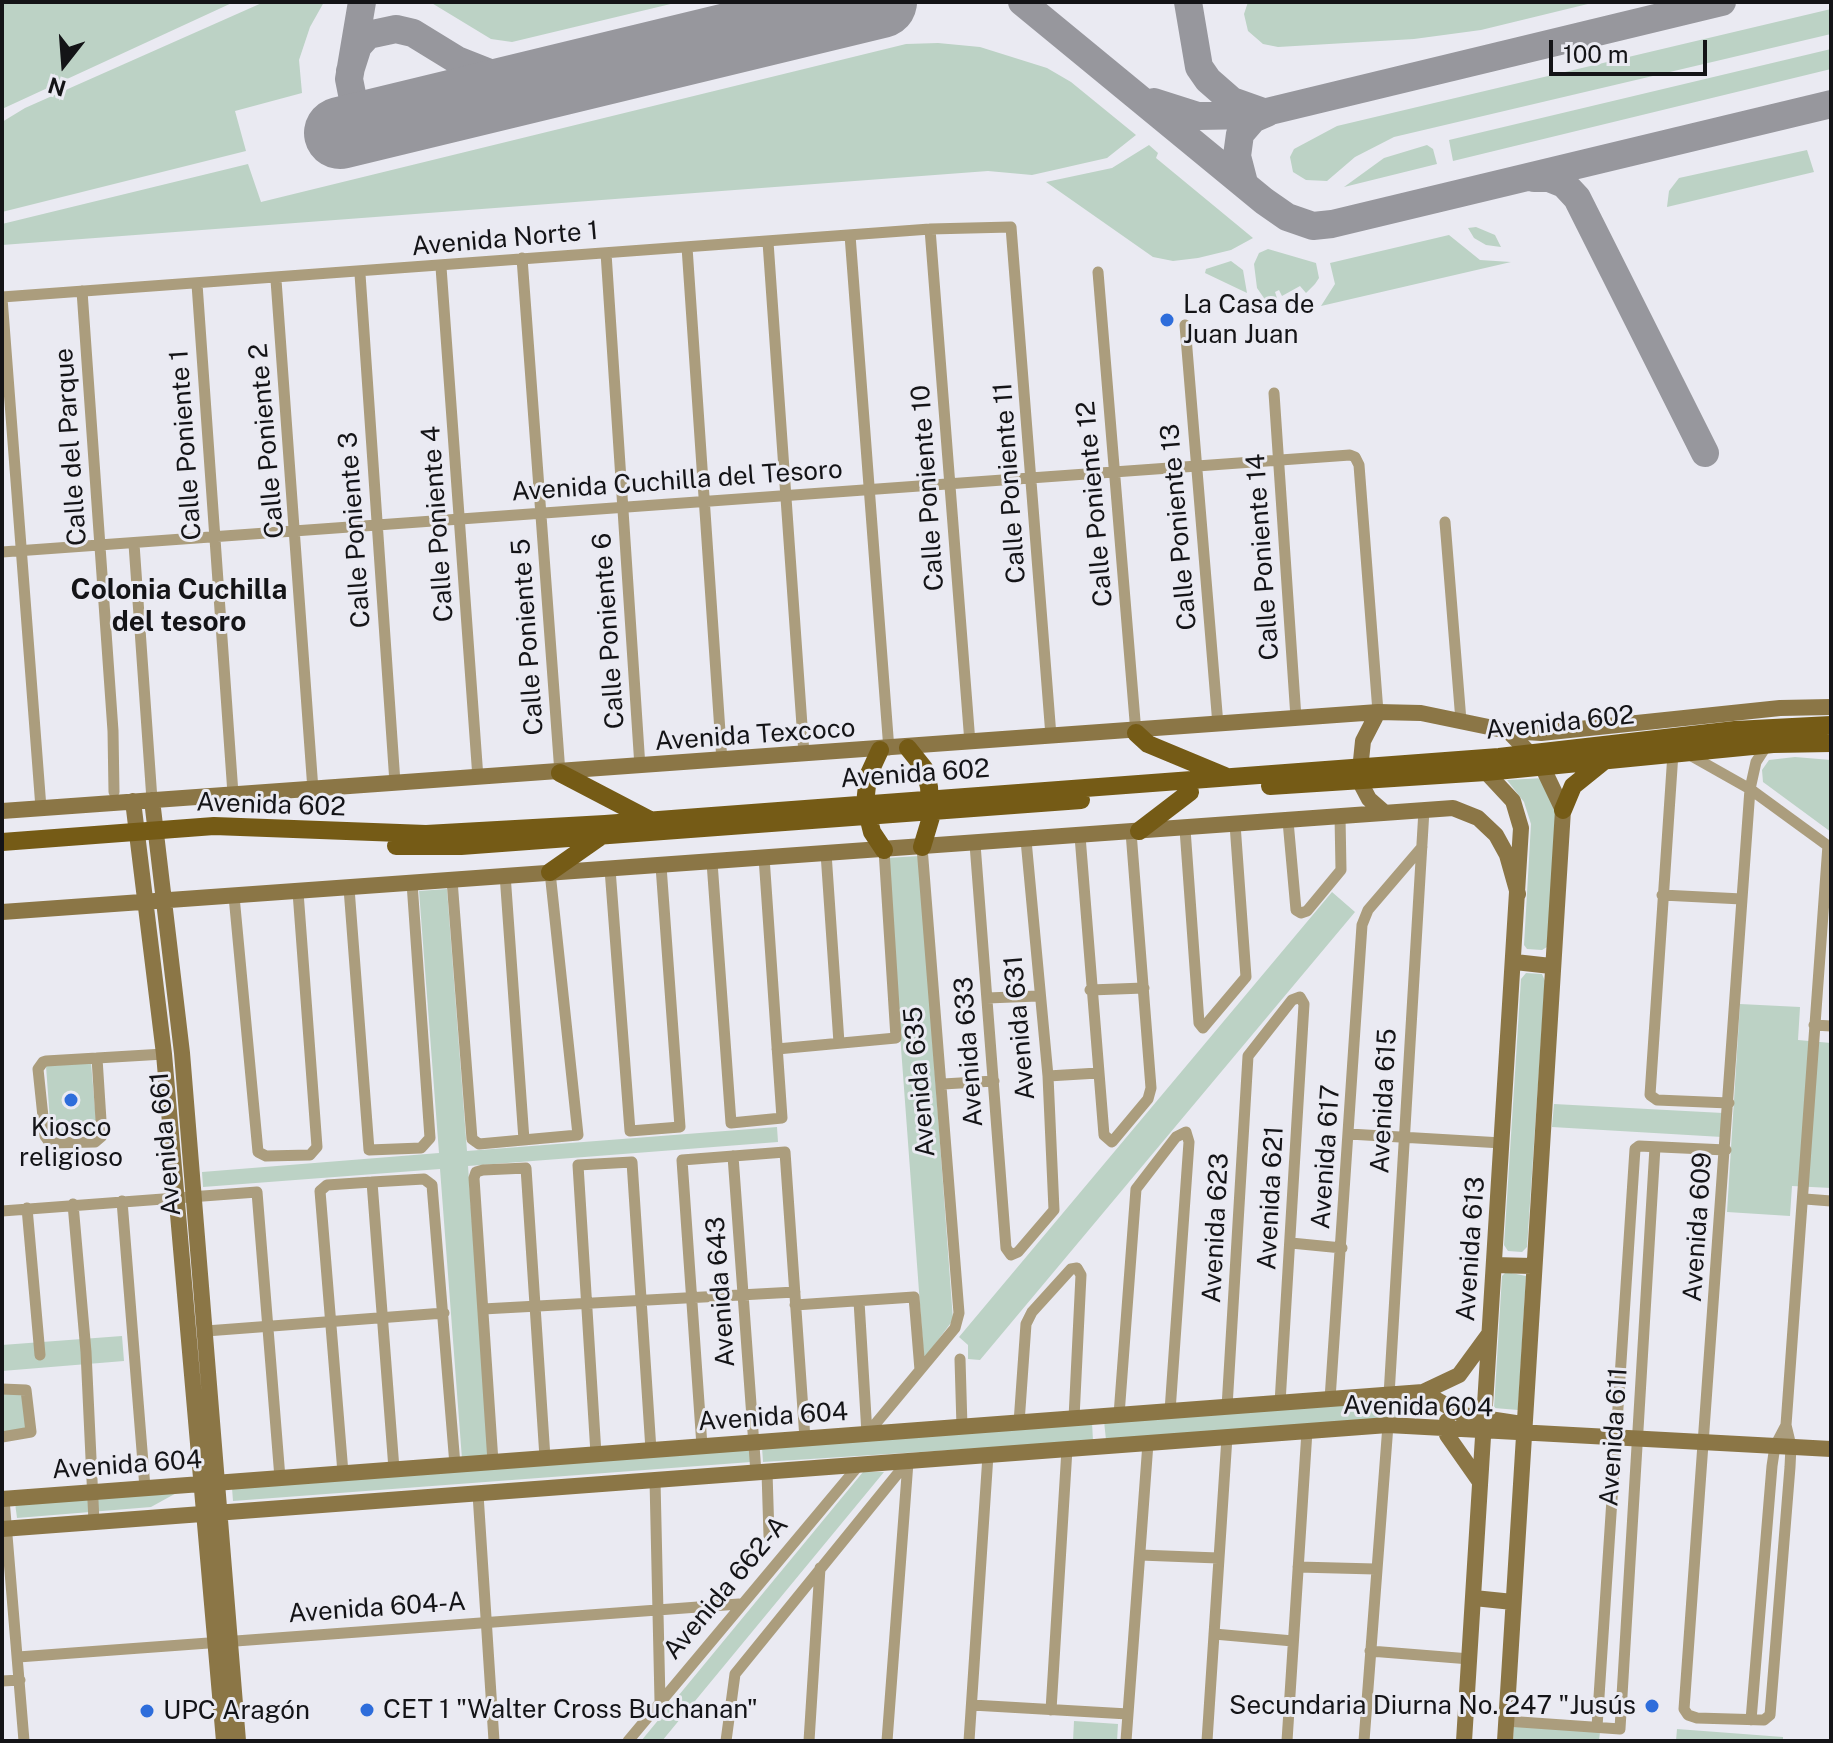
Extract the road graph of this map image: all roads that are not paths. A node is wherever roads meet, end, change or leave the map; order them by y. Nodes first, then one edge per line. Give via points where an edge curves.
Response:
1 (1011, 227) joint
2 (930, 229) junction
3 (850, 235) junction
4 (768, 242) junction
5 (687, 247) junction
6 (606, 253) junction
7 (522, 258) junction
8 (441, 267) junction
9 (1098, 272) dead end
10 (360, 274) junction
11 (276, 280) junction
12 (197, 284) junction
13 (82, 291) junction
14 (2, 297) edge
15 (1185, 325) dead end
16 (1274, 393) dead end
17 (1278, 459) junction
18 (1194, 465) junction
19 (1114, 470) junction
20 (1032, 478) junction
21 (950, 484) junction
22 (868, 489) junction
23 (786, 495) junction
24 (704, 501) junction
25 (623, 507) junction
26 (541, 513) junction
27 (460, 520) junction
28 (1445, 522) dead end
29 (377, 526) junction
30 (296, 531) junction
31 (214, 537) junction
32 (134, 544) junction
33 (100, 546) junction
34 (22, 550) junction
35 (2, 552) edge
36 (1831, 707) edge
37 (1378, 712) junction
38 (1296, 718) junction
39 (1461, 721) junction
40 (1218, 725) junction
41 (1831, 725) edge
42 (1508, 731) junction
43 (1136, 733) junction
44 (1051, 736) junction
45 (970, 743) junction
46 (1831, 743) edge
47 (1768, 744) junction
48 (908, 748) junction
49 (884, 750) junction
50 (1678, 753) junction
51 (804, 754) junction
52 (1537, 760) junction
53 (1606, 760) junction
54 (722, 761) junction
55 (640, 767) junction
56 (1486, 772) junction
57 (560, 773) junction
58 (1359, 773) junction
59 (1228, 777) junction
60 (478, 778) junction
61 (395, 783) junction
62 (1750, 789) junction
63 (313, 790) junction
64 (114, 792) dead end
65 (1190, 792) junction
66 (233, 794) junction
67 (152, 800) junction
68 (133, 801) junction
69 (931, 805) junction
70 (41, 808) junction
71 (866, 810) junction
72 (1424, 810) junction
73 (1563, 810) junction
74 (2, 811) edge
75 (1385, 813) junction
76 (1340, 816) junction
77 (650, 820) junction
78 (1288, 821) junction
79 (1235, 824) junction
80 (1185, 829) junction
81 (1135, 832) junction
82 (156, 836) junction
83 (1080, 836) junction
84 (600, 837) junction
85 (136, 838) junction
86 (1026, 840) junction
87 (2, 842) edge
88 (975, 844) junction
89 (1830, 846) edge
90 (922, 847) junction
91 (1422, 847) junction
92 (884, 850) junction
93 (2, 853) edge
94 (826, 853) junction
95 (764, 857) junction
96 (712, 862) junction
97 (661, 866) junction
98 (610, 869) junction
99 (550, 872) junction
100 (505, 874) junction
101 (452, 880) junction
102 (412, 883) junction
103 (349, 888) junction
104 (298, 892) junction
105 (1518, 894) junction
106 (1662, 895) junction
107 (234, 896) junction
108 (1742, 899) junction
109 (148, 901) junction
110 (166, 901) junction
111 (2, 912) edge
112 (1515, 962) junction
113 (1551, 966) junction
114 (1144, 988) junction
115 (1090, 990) junction
116 (1038, 996) junction
117 (1300, 997) joint
118 (987, 998) junction
119 (1814, 1025) junction
120 (1831, 1026) edge
121 (839, 1043) junction
122 (777, 1049) junction
123 (164, 1054) junction
124 (97, 1058) junction
125 (1098, 1073) junction
126 (1048, 1076) junction
127 (994, 1081) junction
128 (943, 1084) junction
129 (1729, 1103) junction
130 (1349, 1134) junction
131 (1404, 1136) junction
132 (524, 1140) junction
133 (1502, 1143) junction
134 (1655, 1147) junction
135 (1726, 1150) junction
136 (733, 1156) junction
137 (372, 1182) junction
138 (194, 1196) junction
139 (175, 1198) junction
140 (1805, 1199) junction
141 (122, 1201) junction
142 (1831, 1201) edge
143 (73, 1204) junction
144 (27, 1208) junction
145 (2, 1211) edge
146 (1291, 1243) junction
147 (1342, 1248) junction
148 (1011, 1255) joint
149 (1494, 1265) junction
150 (1532, 1266) junction
151 (795, 1292) junction
152 (743, 1295) junction
153 (692, 1298) junction
154 (640, 1300) junction
155 (859, 1301) junction
156 (585, 1303) junction
157 (795, 1305) junction
158 (535, 1306) junction
159 (483, 1309) junction
160 (444, 1313) junction
161 (384, 1318) junction
162 (331, 1322) junction
163 (269, 1327) junction
164 (206, 1331) junction
165 (1490, 1333) junction
166 (40, 1355) dead end
167 (960, 1359) dead end
168 (920, 1370) junction
169 (2, 1389) edge
170 (1423, 1392) junction
171 (1389, 1395) junction
172 (1330, 1399) junction
173 (1280, 1403) junction
174 (1227, 1407) junction
175 (1451, 1408) junction
176 (1170, 1411) junction
177 (1119, 1415) junction
178 (1096, 1417) junction
179 (1074, 1418) junction
180 (1019, 1423) junction
181 (1388, 1425) junction
182 (1485, 1425) junction
183 (962, 1427) junction
184 (1445, 1428) junction
185 (1529, 1430) junction
186 (1307, 1431) junction
187 (867, 1434) junction
188 (2, 1437) edge
189 (1227, 1437) junction
190 (1615, 1437) junction
191 (1636, 1438) junction
192 (805, 1439) junction
193 (1704, 1441) junction
194 (753, 1443) junction
195 (1148, 1443) junction
196 (702, 1446) junction
197 (1783, 1446) junction
198 (1098, 1447) junction
199 (1067, 1449) junction
200 (1831, 1449) edge
201 (651, 1450) junction
202 (596, 1454) junction
203 (988, 1455) junction
204 (545, 1458) junction
205 (908, 1461) junction
206 (493, 1462) junction
207 (455, 1465) junction
208 (859, 1465) junction
209 (394, 1469) junction
210 (761, 1472) junction
211 (343, 1473) junction
212 (280, 1478) junction
213 (655, 1480) junction
214 (218, 1482) junction
215 (200, 1484) junction
216 (1481, 1485) junction
217 (145, 1488) junction
218 (92, 1492) junction
219 (478, 1494) junction
220 (3, 1499) edge
221 (212, 1514) junction
222 (94, 1522) junction
223 (4, 1529) edge
224 (769, 1536) dead end
225 (1140, 1555) junction
226 (1218, 1558) junction
227 (820, 1567) junction
228 (1298, 1567) junction
229 (1375, 1569) junction
230 (1474, 1598) junction
231 (1513, 1602) junction
232 (739, 1604) junction
233 (658, 1610) junction
234 (487, 1623) junction
235 (1214, 1634) junction
236 (1293, 1641) junction
237 (223, 1642) junction
238 (1370, 1651) junction
239 (18, 1657) junction
240 (1470, 1659) junction
241 (20, 1680) junction
242 (2, 1681) edge
243 (226, 1688) junction
244 (660, 1701) junction
245 (972, 1705) junction
246 (1051, 1710) junction
247 (1128, 1714) junction
248 (1751, 1720) junction
249 (1506, 1721) junction
250 (1597, 1727) junction
251 (24, 1741) edge
252 (224, 1741) edge
253 (238, 1741) edge
254 (494, 1741) edge
255 (628, 1741) edge
256 (726, 1741) edge
257 (809, 1741) edge
258 (887, 1741) edge
259 (969, 1741) edge
260 (1126, 1741) edge
261 (1207, 1741) edge
262 (1287, 1741) edge
263 (1364, 1741) edge
264 (1464, 1741) edge
265 (1505, 1741) edge

1 - 2 street, Avenida Norte 1
1 - 20 street, Calle Poniente 11
2 - 3 street, Avenida Norte 1
2 - 21 street, Calle Poniente 10
3 - 4 street, Avenida Norte 1
3 - 22 street
4 - 5 street, Avenida Norte 1
4 - 23 street
5 - 6 street, Avenida Norte 1
5 - 24 street
6 - 7 street, Avenida Norte 1
6 - 25 street, Calle Poniente 6
7 - 8 street, Avenida Norte 1
7 - 26 street, Calle Poniente 5
8 - 10 street, Avenida Norte 1
8 - 27 street, Calle Poniente 4
9 - 19 street, Calle Poniente 12
10 - 11 street, Avenida Norte 1
10 - 29 street, Calle Poniente 3
11 - 12 street, Avenida Norte 1
11 - 30 street, Calle Poniente 2
12 - 13 street, Avenida Norte 1
12 - 31 street, Calle Poniente 1
13 - 14 street, Avenida Norte 1
13 - 33 street, Calle del Parque
14 - 34 street
15 - 18 street, Calle Poniente 13
16 - 17 street, Calle Poniente 14
17 - 18 street, Avenida Cuchilla del Tesoro
17 - 37 street, Avenida Cuchilla del Tesoro via 1355,457
17 - 38 street, Calle Poniente 14
18 - 19 street, Avenida Cuchilla del Tesoro
18 - 40 street, Calle Poniente 13
19 - 20 street, Avenida Cuchilla del Tesoro
19 - 43 street, Calle Poniente 12
20 - 21 street, Avenida Cuchilla del Tesoro
20 - 44 street, Calle Poniente 11
21 - 22 street, Avenida Cuchilla del Tesoro
21 - 45 street, Calle Poniente 10
22 - 23 street, Avenida Cuchilla del Tesoro
22 - 49 street
23 - 24 street, Avenida Cuchilla del Tesoro
23 - 51 street
24 - 25 street, Avenida Cuchilla del Tesoro
24 - 54 street
25 - 26 street, Avenida Cuchilla del Tesoro
25 - 55 street, Calle Poniente 6
26 - 27 street, Avenida Cuchilla del Tesoro
26 - 57 street, Calle Poniente 5
27 - 29 street, Avenida Cuchilla del Tesoro
27 - 60 street, Calle Poniente 4
28 - 39 street
29 - 30 street, Avenida Cuchilla del Tesoro
29 - 61 street, Calle Poniente 3
30 - 31 street, Avenida Cuchilla del Tesoro
30 - 63 street, Calle Poniente 2
31 - 32 street, Avenida Cuchilla del Tesoro
31 - 66 street, Calle Poniente 1
32 - 33 street, Avenida Cuchilla del Tesoro
32 - 67 street, Avenida 661
33 - 34 street, Avenida Cuchilla del Tesoro
33 - 64 street, Calle del Parque
34 - 35 street, Avenida Cuchilla del Tesoro
34 - 70 street
36 - 42 street, Avenida Texcoco via 1551,732
37 - 38 street, Avenida Texcoco
37 - 39 street, Avenida Texcoco
37 - 58 street via 1363,741
38 - 40 street, Avenida Texcoco
39 - 42 street, Avenida Texcoco
40 - 43 street, Avenida Texcoco
41 - 52 main road, Avenida 602 via 1735,730
42 - 52 street
43 - 44 street, Avenida Texcoco
43 - 59 main road via 1148,744
44 - 45 street, Avenida Texcoco
45 - 48 street, Avenida Texcoco
46 - 47 main road, Avenida 602
47 - 50 main road, Avenida 602
47 - 62 street, Avenida 609 via 1756,762
48 - 49 street, Avenida Texcoco
48 - 69 main road via 924,768
49 - 51 street, Avenida Texcoco
49 - 71 main road via 868,776
50 - 53 main road, Avenida 602
50 - 62 street
50 - 106 street
51 - 54 street, Avenida Texcoco
52 - 53 main road, Avenida 602
52 - 56 main road, Avenida 602
52 - 58 main road, Avenida 602
52 - 73 street
53 - 73 main road via 1573,786
54 - 55 street, Avenida Texcoco
55 - 57 street, Avenida Texcoco
56 - 58 main road, Avenida 602
56 - 105 street, Avenida 613 via 1518,812
57 - 60 street, Avenida Texcoco
57 - 77 main road
58 - 59 main road, Avenida 602
58 - 65 main road, Avenida 602
58 - 75 street via 1369,799
59 - 69 main road, Avenida 602
60 - 61 street, Avenida Texcoco
61 - 63 street, Avenida Texcoco
62 - 89 street
62 - 108 street, Avenida 609
63 - 66 street, Avenida Texcoco
65 - 69 main road, Avenida 602
65 - 81 main road
66 - 67 street, Avenida Texcoco
67 - 68 street, Avenida Texcoco
67 - 82 street, Avenida 661
68 - 70 street, Avenida Texcoco
68 - 85 street, Avenida 661
69 - 71 main road, Avenida 602
69 - 90 main road
70 - 74 street, Avenida Texcoco
71 - 77 main road, Avenida 602
71 - 84 main road, Avenida 602
71 - 92 main road
72 - 75 street
72 - 91 street, Avenida 615
72 - 105 street via 1453,808 1484,823 1500,842
73 - 113 street
75 - 76 street
76 - 78 street
76 - 78 street via 1341,870 1301,913 1296,910
77 - 82 main road, Avenida 602 via 426,834 214,826
78 - 79 street
79 - 80 street
79 - 80 street via 1246,978 1203,1028
80 - 81 street
81 - 83 street
81 - 114 street
82 - 84 main road, Avenida 602 via 422,847
82 - 85 main road, Avenida 602
82 - 110 street, Avenida 661
83 - 86 street
83 - 115 street
84 - 99 main road
85 - 87 main road, Avenida 602
85 - 93 main road, Avenida 602
85 - 109 street, Avenida 661
86 - 88 street
86 - 116 street, Avenida 631
88 - 90 street
88 - 118 street, Avenida 633
89 - 119 street
90 - 92 street
90 - 128 street, Avenida 635
91 - 130 street, Avenida 617 via 1364,918
91 - 131 street, Avenida 615
92 - 94 street
92 - 121 street via 896,1038
94 - 95 street
94 - 121 street
95 - 96 street
95 - 122 street
96 - 97 street
96 - 122 street via 731,1123 782,1118
97 - 98 street
97 - 98 street via 680,1127 630,1131
98 - 99 street
99 - 100 street
99 - 132 street via 578,1135
100 - 101 street
100 - 132 street
101 - 102 street
101 - 132 street via 474,1143
102 - 103 street
102 - 103 street via 430,1138 427,1145 369,1150
103 - 104 street
104 - 107 street
104 - 107 street via 315,1153 259,1155
105 - 112 street, Avenida 613
106 - 108 street
106 - 129 street via 1651,1098
107 - 110 street
108 - 129 street, Avenida 609
109 - 110 street
109 - 111 street
109 - 123 street, Avenida 661
110 - 138 street, Avenida 661
112 - 113 street
112 - 133 street, Avenida 613
113 - 150 street
114 - 115 street
114 - 125 street via 1150,1095 1117,1140 1109,1142
115 - 125 street
116 - 118 street
116 - 126 street, Avenida 631
117 - 146 street, Avenida 621 via 1304,1004
117 - 174 street, Avenida 623 via 1249,1052
118 - 127 street, Avenida 633
119 - 120 street
119 - 140 street
121 - 122 street
123 - 124 street
123 - 139 street, Avenida 661
124 - 124 street via 102,1136 95,1142 50,1143 39,1066
125 - 126 street
126 - 148 street, Avenida 631 via 1053,1212
127 - 128 street
127 - 148 street, Avenida 633 via 1006,1248
128 - 168 street, Avenida 635 via 959,1313 955,1328
129 - 135 street, Avenida 609
130 - 131 street
130 - 147 street, Avenida 617
131 - 133 street
131 - 171 street, Avenida 615
133 - 149 street, Avenida 613
134 - 135 street
134 - 190 street, Avenida 611 via 1636,1147
134 - 191 street, Avenida 611
135 - 193 street, Avenida 609
136 - 151 street via 785,1152
136 - 152 street, Avenida 643
136 - 153 street via 682,1160
137 - 160 street via 430,1181
137 - 161 street
137 - 162 street via 322,1188
138 - 139 street
138 - 163 street via 257,1192
138 - 164 street, Avenida 661
139 - 141 street
139 - 215 street, Avenida 661
140 - 142 street
140 - 197 street
141 - 143 street
141 - 217 street
143 - 144 street
143 - 218 street
144 - 145 street
144 - 166 street
146 - 147 street
146 - 173 street, Avenida 621
147 - 172 street, Avenida 617
149 - 150 street
149 - 165 street, Avenida 613
150 - 185 street
151 - 152 street
151 - 157 street
152 - 153 street
152 - 194 street, Avenida 643
153 - 154 street
153 - 196 street
154 - 156 street
154 - 156 street via 632,1162 578,1165
154 - 201 street
155 - 157 street
155 - 168 street via 911,1296 916,1300
155 - 187 street
156 - 158 street
156 - 202 street
157 - 192 street
158 - 159 street
158 - 159 street via 526,1168 476,1172
158 - 204 street
159 - 206 street
160 - 161 street
160 - 207 street
161 - 162 street
161 - 209 street
162 - 163 street
162 - 211 street
163 - 164 street
163 - 212 street
164 - 214 street, Avenida 661
165 - 170 street via 1459,1375
165 - 182 street, Avenida 613
167 - 183 street
168 - 187 street
169 - 188 street via 25,1389 31,1434
170 - 171 street, Avenida 604
170 - 175 street, Avenida 604
171 - 172 street, Avenida 604
172 - 173 street, Avenida 604
173 - 174 street, Avenida 604
174 - 176 street, Avenida 604
175 - 182 street, Avenida 604
175 - 184 street
176 - 177 street, Avenida 604
176 - 177 street via 1186,1132 1176,1137 1138,1185
177 - 178 street, Avenida 604
178 - 179 street, Avenida 604
178 - 198 street
179 - 180 street, Avenida 604
179 - 180 street via 1081,1275 1077,1268 1026,1324
180 - 183 street, Avenida 604
181 - 184 street, Avenida 604
181 - 186 street, Avenida 604
181 - 229 street
182 - 184 street, Avenida 604
182 - 185 street, Avenida 604
182 - 216 street, Avenida 613
183 - 187 street, Avenida 604
184 - 216 street
185 - 190 street, Avenida 604
185 - 231 street
186 - 189 street, Avenida 604
186 - 228 street
187 - 192 street, Avenida 604
189 - 195 street, Avenida 604
189 - 226 street
190 - 191 street, Avenida 604
190 - 250 street, Avenida 611
191 - 193 street, Avenida 604
191 - 250 street, Avenida 611 via 1620,1729
192 - 194 street, Avenida 604
193 - 197 street, Avenida 604
193 - 248 street, Avenida 609 via 1684,1709 1688,1715
194 - 196 street, Avenida 604
194 - 210 street, Avenida 643
195 - 198 street, Avenida 604
195 - 225 street
196 - 201 street, Avenida 604
197 - 200 street, Avenida 604
197 - 248 street
197 - 248 street via 1768,1719
198 - 199 street, Avenida 604
199 - 203 street, Avenida 604
199 - 246 street
201 - 202 street, Avenida 604
202 - 204 street, Avenida 604
203 - 205 street, Avenida 604
203 - 245 street
204 - 206 street, Avenida 604
205 - 208 street, Avenida 604
205 - 227 street
205 - 258 street
206 - 207 street, Avenida 604
207 - 209 street, Avenida 604
208 - 210 street, Avenida 604
208 - 232 street, Avenida 662-A
209 - 211 street, Avenida 604
210 - 213 street, Avenida 604
210 - 224 street, Avenida 643
211 - 212 street, Avenida 604
212 - 214 street, Avenida 604
213 - 219 street, Avenida 604
213 - 233 street
214 - 215 street, Avenida 604
214 - 221 street, Avenida 661
215 - 217 street, Avenida 604
215 - 221 street, Avenida 661
216 - 230 street, Avenida 613
217 - 218 street, Avenida 604
218 - 220 street, Avenida 604
218 - 222 street
219 - 221 street, Avenida 604
219 - 234 street
220 - 223 street
221 - 222 street, Avenida 604
221 - 237 street, Avenida 661
222 - 223 street, Avenida 604
223 - 239 street
225 - 226 street
225 - 247 street
226 - 235 street
227 - 256 street via 735,1674
227 - 257 street
228 - 229 street
228 - 236 street
229 - 238 street
230 - 231 street
230 - 240 street, Avenida 613
231 - 249 street
232 - 233 street, Avenida 604-A
232 - 244 street, Avenida 662-A
233 - 234 street, Avenida 604-A
233 - 244 street
234 - 237 street, Avenida 604-A
234 - 254 street
235 - 236 street
235 - 261 street
236 - 262 street
237 - 239 street, Avenida 604-A
237 - 243 street, Avenida 661
238 - 240 street
238 - 263 street
239 - 241 street
240 - 264 street, Avenida 613
241 - 242 street
241 - 251 street
243 - 252 street, Avenida 661
243 - 253 street, Avenida 661
244 - 255 street, Avenida 662-A
245 - 246 street
245 - 259 street
246 - 247 street
247 - 260 street
249 - 250 street
249 - 265 street

